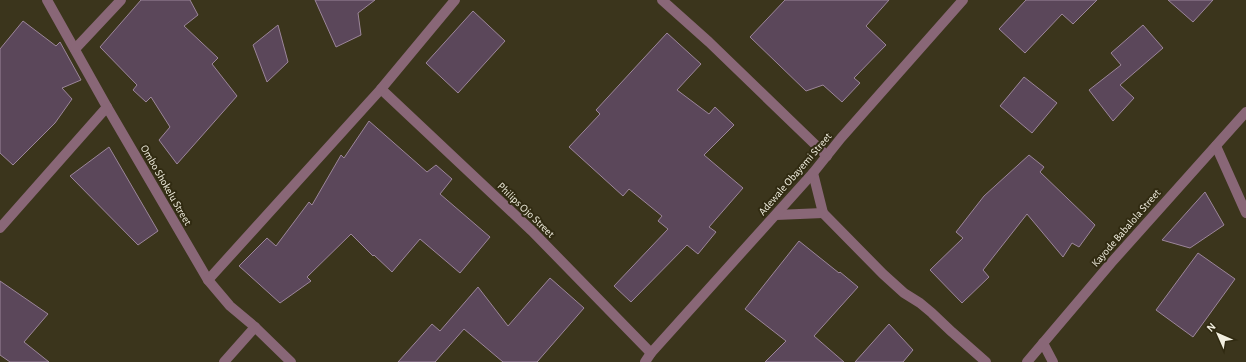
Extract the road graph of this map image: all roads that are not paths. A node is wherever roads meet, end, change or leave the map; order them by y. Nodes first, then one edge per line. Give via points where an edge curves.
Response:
1 (47, 0) edge
2 (121, 0) edge
3 (455, 0) edge
4 (662, 0) edge
5 (963, 0) edge
6 (75, 49) junction
7 (381, 89) junction
8 (108, 107) junction
9 (1246, 112) edge
10 (1216, 146) junction
11 (827, 156) junction
12 (813, 173) junction
13 (823, 213) junction
14 (1246, 213) edge
15 (776, 216) junction
16 (0, 228) edge
17 (208, 280) junction
18 (254, 327) junction
19 (1043, 343) junction
20 (651, 352) junction
21 (224, 362) edge
22 (291, 362) edge
23 (645, 362) edge
24 (986, 362) edge
25 (1028, 362) edge
26 (1053, 362) edge

1 - 6 street, Ombo Shokelu Street
2 - 6 street
3 - 7 street
4 - 11 street
5 - 11 street, Adewale Obayemi Street
6 - 8 street, Ombo Shokelu Street
7 - 17 street
7 - 20 street, Philips Ojo Street via 532,232
8 - 16 street
8 - 17 street, Ombo Shokelu Street
9 - 10 street, Kayode Babalola Street
10 - 14 street
10 - 19 street, Kayode Babalola Street
11 - 12 street, Adewale Obayemi Street
12 - 13 street
12 - 15 street, Adewale Obayemi Street
13 - 15 street
13 - 24 street via 883,274 926,308
15 - 20 street, Adewale Obayemi Street
17 - 18 street, Ombo Shokelu Street via 230,306
18 - 21 street
18 - 22 street, Ombo Shokelu Street
19 - 25 street, Kayode Babalola Street
19 - 26 street
20 - 23 street, Adewale Obayemi Street

